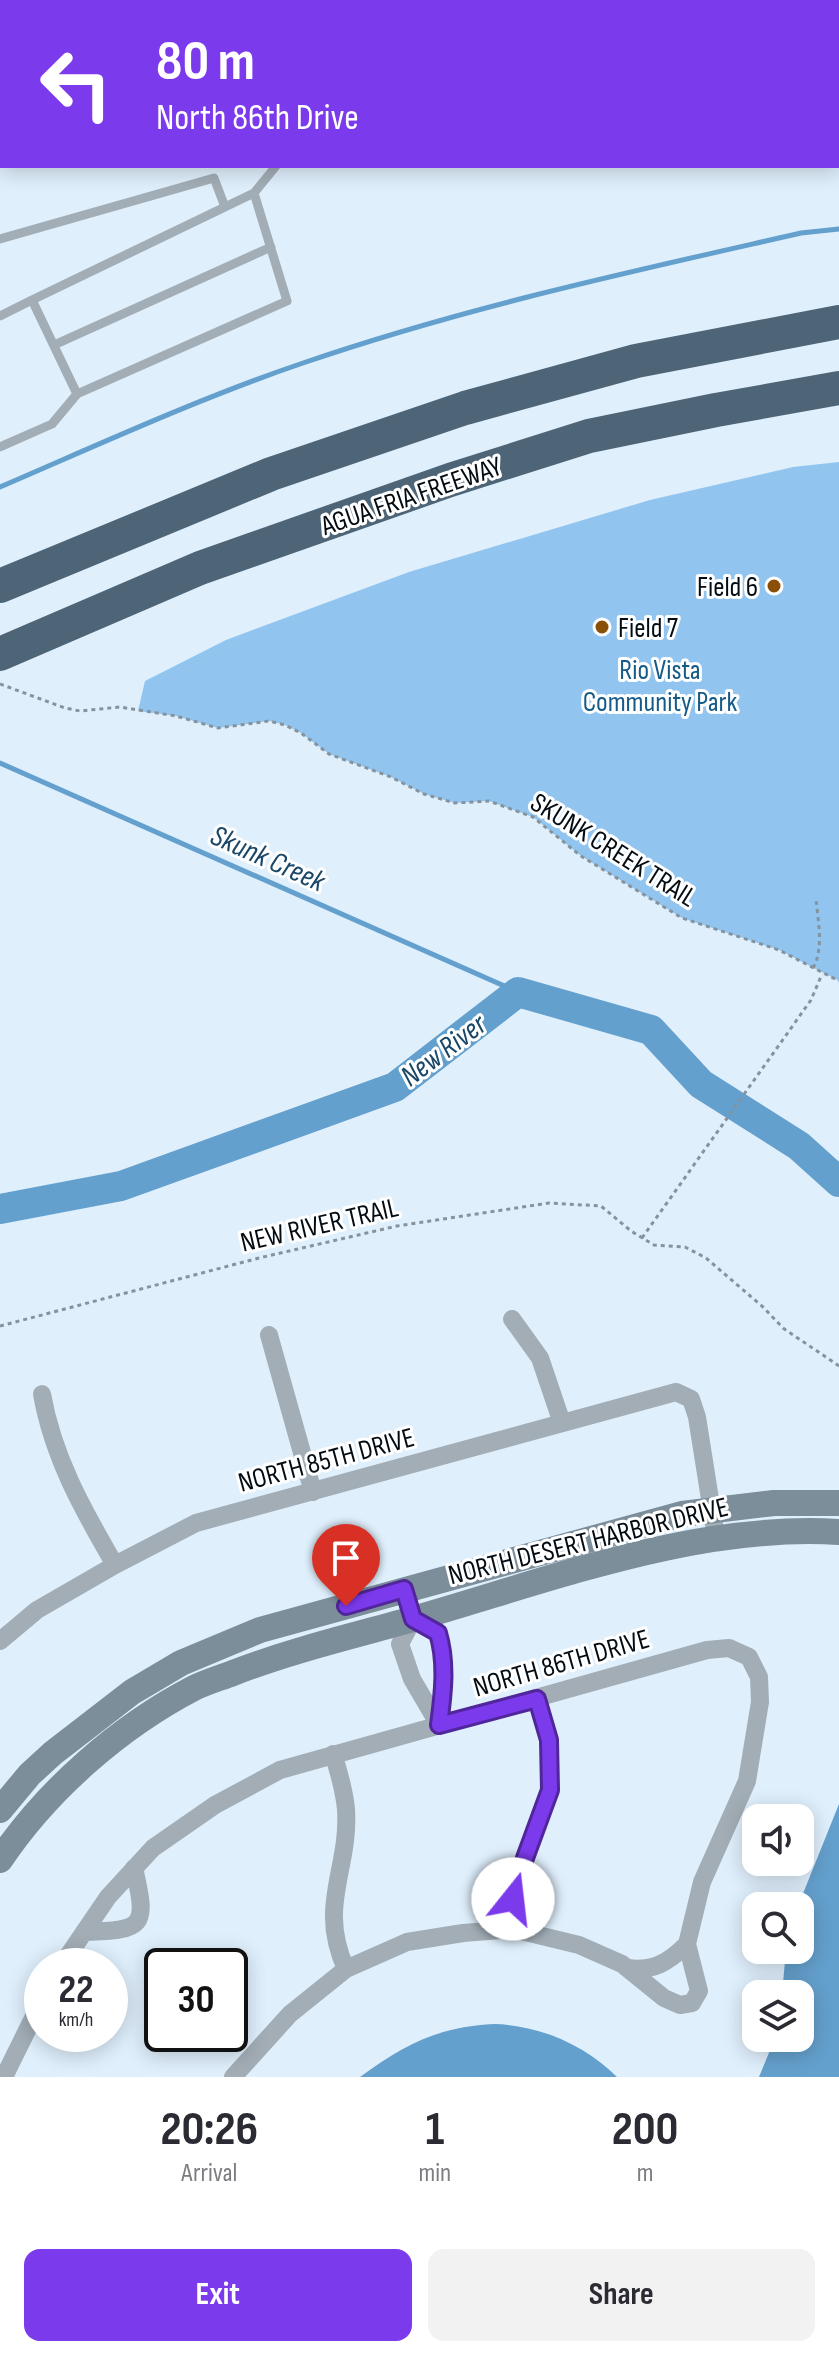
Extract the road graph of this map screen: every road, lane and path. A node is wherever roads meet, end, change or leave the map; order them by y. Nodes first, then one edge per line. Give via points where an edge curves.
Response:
1 (274, 168) edge
2 (254, 193) junction
3 (225, 207) junction
4 (0, 239) edge
5 (271, 247) junction
6 (32, 300) junction
7 (0, 316) edge
8 (839, 322) edge
9 (54, 345) junction
10 (839, 388) edge
11 (77, 394) junction
12 (0, 447) edge
13 (0, 586) edge
14 (0, 654) edge
15 (0, 684) edge
16 (816, 899) dead end
17 (813, 968) junction
18 (822, 974) junction
19 (839, 981) edge
20 (642, 1238) junction
21 (512, 1319) dead end
22 (0, 1326) edge
23 (269, 1335) dead end
24 (839, 1366) edge
25 (42, 1394) dead end
26 (562, 1423) junction
27 (313, 1492) junction
28 (839, 1503) edge
29 (712, 1509) junction
30 (839, 1532) edge
31 (716, 1537) junction
32 (115, 1565) junction
33 (404, 1589) junction
34 (413, 1619) junction
35 (0, 1641) edge
36 (444, 1672) junction
37 (412, 1679) junction
38 (537, 1699) junction
39 (439, 1725) junction
40 (333, 1754) junction
41 (0, 1810) edge
42 (0, 1860) edge
43 (134, 1868) junction
44 (513, 1929) junction
45 (84, 1932) junction
46 (687, 1944) junction
47 (73, 1948) edge
48 (626, 1968) junction
49 (346, 1969) junction
50 (24, 2036) edge
51 (4, 2077) edge
52 (233, 2077) edge

1 - 2 lane
2 - 3 lane
2 - 5 lane
3 - 4 lane via 214,178
3 - 6 lane
5 - 9 lane
5 - 11 lane via 287,301
6 - 7 lane
6 - 9 lane
8 - 13 highway via 636,361 465,408 271,474
9 - 11 lane
10 - 14 highway, AGUA FRIA FREEWAY via 589,436 450,480 200,568
11 - 12 lane via 52,424
15 - 17 path, SKUNK CREEK TRAIL via 80,711 120,707 218,728 269,721 285,725 329,754 424,794 455,803 489,801 533,817 581,856 682,918 779,950
16 - 17 path via 820,929
17 - 18 path, SKUNK CREEK TRAIL
18 - 19 path, SKUNK CREEK TRAIL
18 - 20 path via 811,1000
20 - 22 path, NEW RIVER TRAIL via 601,1206 549,1203 397,1226
20 - 24 path, NEW RIVER TRAIL via 654,1245 685,1247 706,1258 783,1328
21 - 26 street via 540,1358
23 - 27 street
25 - 32 street via 48,1430 64,1471
26 - 27 street, NORTH 85TH DRIVE
26 - 29 street, NORTH 85TH DRIVE via 676,1392 691,1399
27 - 32 street, NORTH 85TH DRIVE via 196,1523
28 - 29 street, NORTH DESERT HARBOR DRIVE
29 - 31 street
29 - 33 street, NORTH DESERT HARBOR DRIVE
30 - 31 street, NORTH DESERT HARBOR DRIVE via 775,1530
31 - 34 street, NORTH DESERT HARBOR DRIVE
32 - 35 street, NORTH 85TH DRIVE via 37,1610
33 - 34 street
33 - 41 street, NORTH DESERT HARBOR DRIVE via 260,1630 181,1663 87,1724 30,1774
34 - 36 street via 438,1633
34 - 37 street via 400,1644
34 - 42 street, NORTH DESERT HARBOR DRIVE via 269,1659 194,1688 74,1774
36 - 37 street
36 - 39 street
37 - 39 street
38 - 39 street, NORTH 86TH DRIVE
38 - 44 street via 549,1740 550,1790 513,1899
38 - 46 street, NORTH 86TH DRIVE via 707,1650 729,1648 749,1657 759,1677 760,1702 747,1781 702,1882
39 - 40 street, NORTH 86TH DRIVE
40 - 43 street, NORTH 86TH DRIVE via 280,1770 215,1805 153,1848
40 - 49 street via 346,1811 332,1917
43 - 45 street, NORTH 86TH DRIVE
43 - 45 street via 143,1908 137,1920 114,1932
44 - 48 street via 579,1945
44 - 49 street via 407,1942
45 - 47 street, NORTH 86TH DRIVE
46 - 48 street via 657,1967
46 - 48 street via 699,1991 692,2003 680,2005 664,1998
49 - 52 street via 290,2014
50 - 51 street

